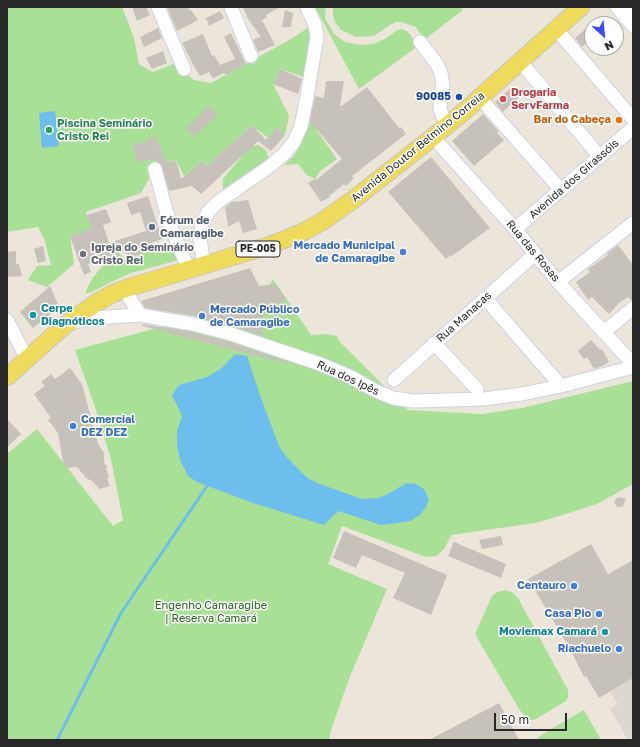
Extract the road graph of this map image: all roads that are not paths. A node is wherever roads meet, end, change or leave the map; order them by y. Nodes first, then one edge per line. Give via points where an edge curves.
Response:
1 (158, 7) edge
2 (231, 7) edge
3 (306, 7) edge
4 (581, 7) edge
5 (616, 7) edge
6 (629, 7) edge
7 (633, 12) edge
8 (633, 26) edge
9 (556, 29) junction
10 (420, 42) dead end
11 (251, 56) dead end
12 (520, 61) junction
13 (184, 68) dead end
14 (480, 98) junction
15 (633, 119) edge
16 (449, 124) junction
17 (633, 128) edge
18 (433, 137) junction
19 (600, 157) junction
20 (155, 169) dead end
21 (561, 190) junction
22 (633, 223) edge
23 (515, 229) junction
24 (536, 254) junction
25 (196, 268) junction
26 (558, 282) junction
27 (124, 289) junction
28 (485, 298) junction
29 (633, 308) edge
30 (140, 315) junction
31 (7, 320) edge
32 (65, 324) junction
33 (604, 332) junction
34 (434, 343) junction
35 (27, 359) junction
36 (633, 364) edge
37 (633, 367) edge
38 (7, 377) edge
39 (394, 380) dead end
40 (561, 386) junction
41 (477, 389) dead end

1 - 13 street
2 - 11 street
3 - 25 street via 315,25 316,37 301,126 294,142 284,154 208,212 202,223
4 - 9 main road, Avenida Doutor Belmino Correia / PE-005
5 - 8 street
6 - 7 street
9 - 12 main road, Avenida Doutor Belmino Correia / PE-005
9 - 15 street
10 - 16 street via 441,73 443,86 440,108
12 - 14 main road, Avenida Doutor Belmino Correia / PE-005
12 - 19 street
14 - 16 main road, Avenida Doutor Belmino Correia / PE-005
14 - 21 street
16 - 18 main road, Avenida Doutor Belmino Correia / PE-005
17 - 19 street, Avenida dos Girassóis
18 - 23 street, Rua das Rosas
18 - 25 main road, Avenida Doutor Belmino Correia / PE-005 via 367,190 323,221 271,245
19 - 21 street, Avenida dos Girassóis
20 - 25 street via 167,214
21 - 23 street, Avenida dos Girassóis
22 - 26 street
23 - 24 street, Rua das Rosas
24 - 26 street, Rua das Rosas
24 - 28 street, Rua Manacas
25 - 27 main road, Avenida Doutor Belmino Correia / PE-005
26 - 33 street, Rua das Rosas
27 - 30 street
27 - 32 main road, Avenida Doutor Belmino Correia / PE-005 via 96,303
28 - 34 street, Rua Manacas
28 - 40 street
29 - 33 street
30 - 32 street, Rua dos Ipês via 92,318
30 - 40 street, Rua dos Ipês via 231,334 320,364 393,398 413,402 496,398
31 - 35 street
32 - 35 main road, Avenida Doutor Belmino Correia / PE-005
33 - 36 street, Rua das Rosas
34 - 39 street, Rua Manacas
34 - 41 street
35 - 38 main road, Avenida Doutor Belmino Correia / PE-005
37 - 40 street, Rua dos Ipês

